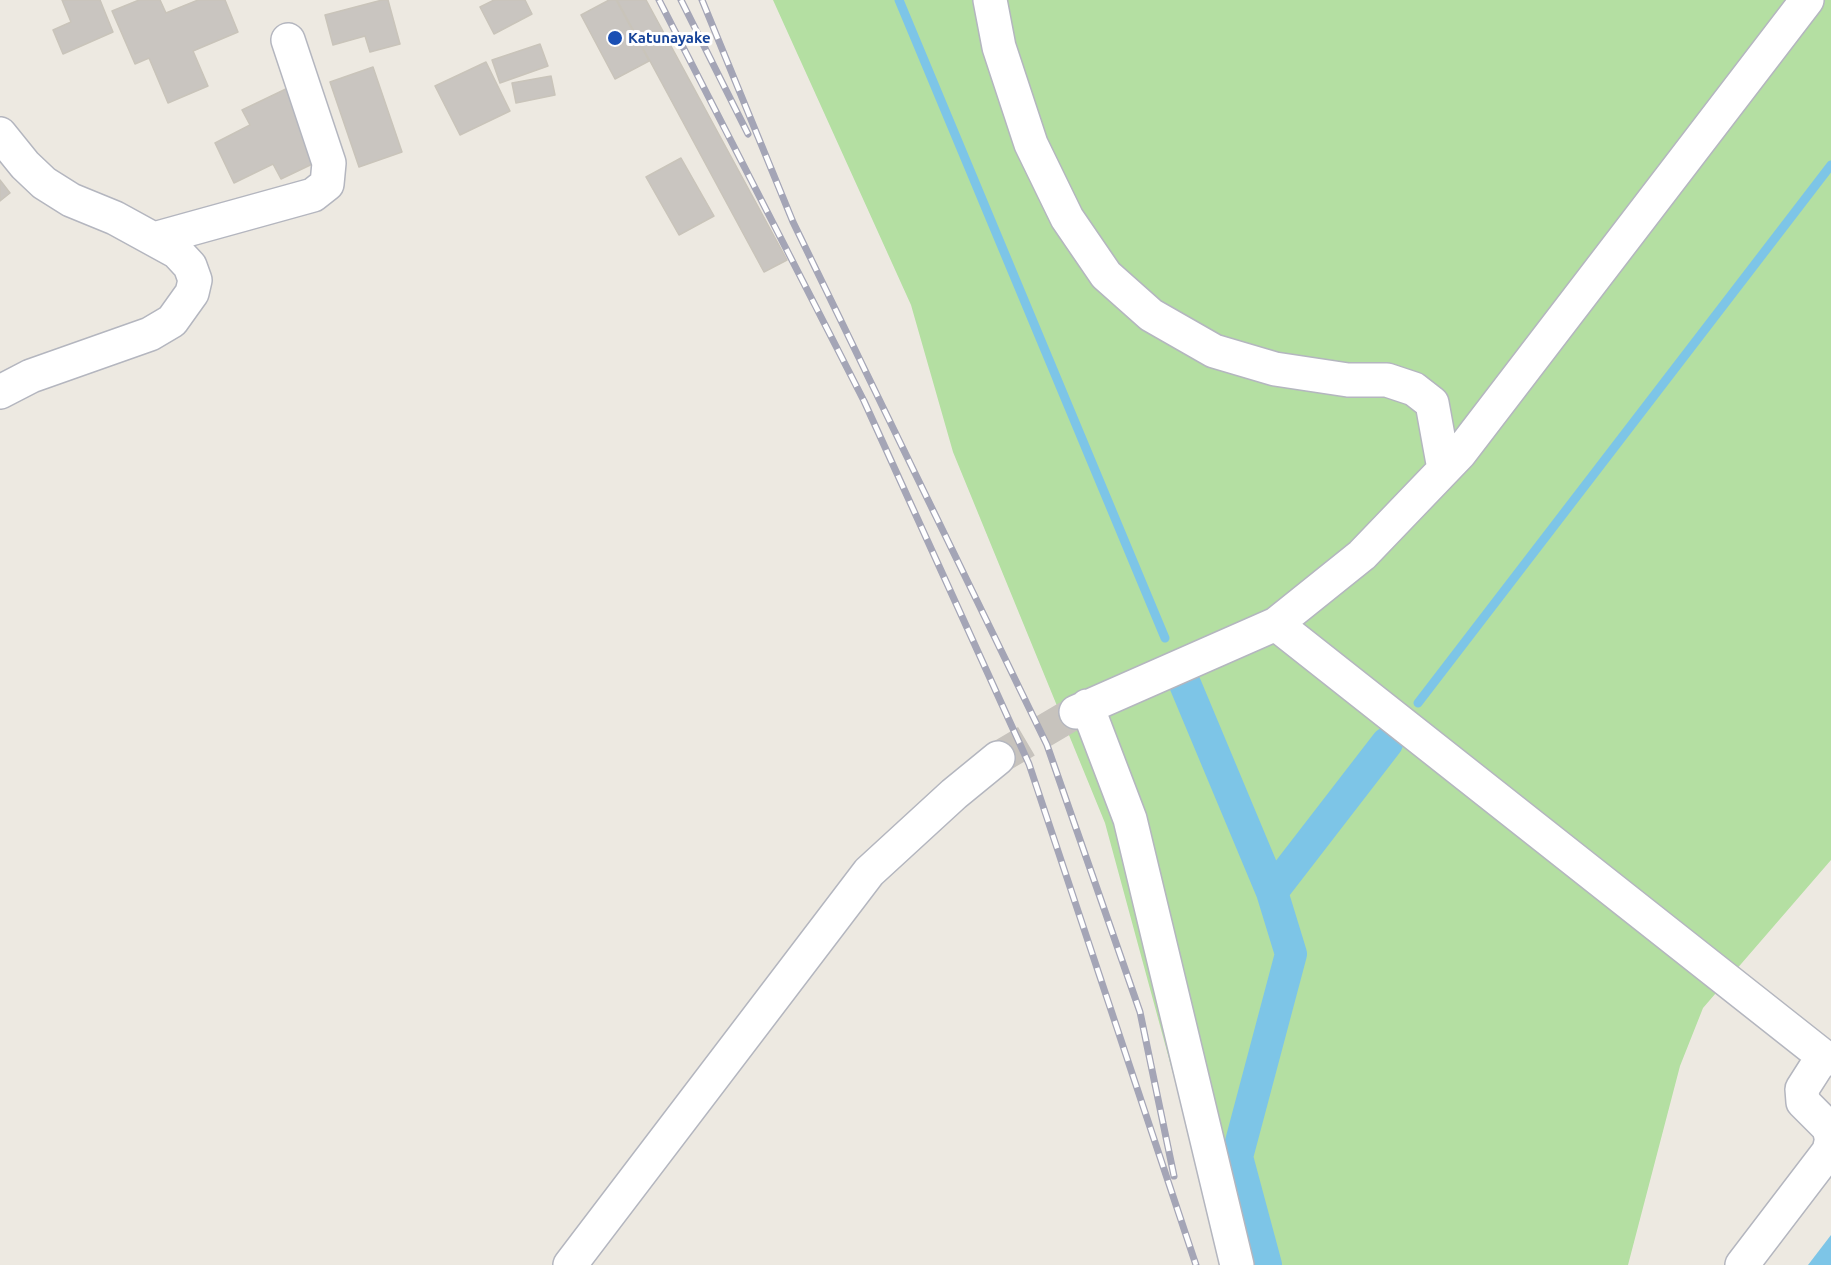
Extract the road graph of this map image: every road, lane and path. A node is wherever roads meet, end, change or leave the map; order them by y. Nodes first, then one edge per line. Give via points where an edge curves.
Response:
1 (990, 0) edge
2 (1807, 0) edge
3 (288, 39) dead end
4 (0, 134) edge
5 (154, 239) junction
6 (0, 392) edge
7 (1444, 469) junction
8 (1276, 624) junction
9 (998, 758) tunnel mouth
10 (1827, 1057) edge
11 (1831, 1137) edge
12 (1831, 1142) edge
13 (570, 1265) edge
14 (1237, 1265) edge
15 (1742, 1265) edge

1 - 7 street via 999,47 1030,144 1067,218 1106,274 1151,315 1214,351 1275,369 1348,380 1387,380 1414,389 1432,403
2 - 7 street
3 - 5 street via 329,163 327,184 313,195
4 - 5 street via 44,183
5 - 6 street via 177,252 190,266 195,280 192,293 172,321 150,334 31,376
7 - 8 street via 1362,555
8 - 10 street
8 - 14 street via 1082,709 1130,819
9 - 13 street via 869,872
10 - 11 street via 1802,1089 1803,1102 1829,1128
12 - 15 street via 1829,1150

